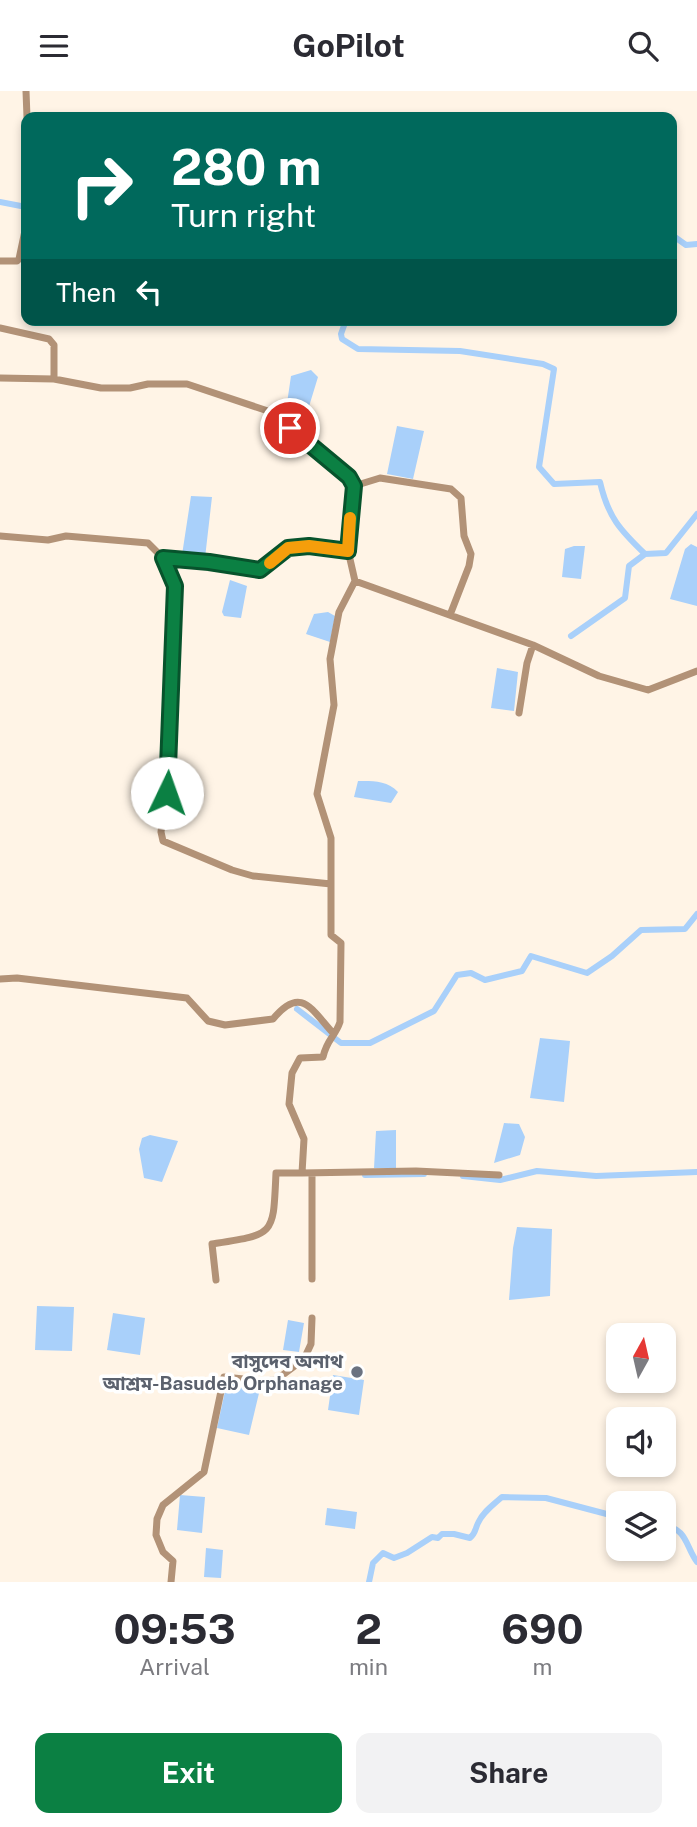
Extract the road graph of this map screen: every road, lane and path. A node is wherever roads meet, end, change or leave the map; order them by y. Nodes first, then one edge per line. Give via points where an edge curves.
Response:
1 (26, 91) edge
2 (27, 112) edge
3 (21, 250) edge
4 (0, 261) edge
5 (0, 328) edge
6 (0, 378) edge
7 (54, 379) junction
8 (354, 486) junction
9 (0, 536) edge
10 (348, 551) junction
11 (163, 558) junction
12 (355, 580) junction
13 (450, 615) junction
14 (533, 645) junction
15 (697, 671) edge
16 (519, 713) dead end
17 (331, 884) junction
18 (0, 979) edge
19 (333, 1033) junction
20 (302, 1173) junction
21 (312, 1173) junction
22 (499, 1175) dead end
23 (312, 1279) dead end
24 (216, 1280) dead end
25 (312, 1318) dead end
26 (171, 1582) edge

1 - 2 street
3 - 4 street via 17,261
5 - 7 street via 49,339 54,345
6 - 7 street
7 - 8 street via 101,388 187,384 271,412
8 - 10 street
8 - 13 street via 380,478 451,489 461,498 464,536 471,554
9 - 11 street via 148,543
10 - 11 street via 288,548 260,570
10 - 12 street
11 - 17 street via 175,589 163,841 253,876
12 - 13 street
12 - 17 street via 339,612 330,659 334,705 317,794 331,838
13 - 14 street
14 - 15 street via 599,676 648,690
14 - 16 street
17 - 19 street via 331,935 341,943 340,1022
18 - 19 street via 187,997 208,1021 225,1025 273,1019 283,1006 297,1001
19 - 20 street via 323,1057 299,1058 292,1073 289,1104 303,1139
20 - 21 street
20 - 24 street via 276,1173 274,1218 266,1231 252,1238 212,1244
21 - 22 street
21 - 23 street
25 - 26 street via 311,1344 304,1359 276,1380 224,1377 204,1472 163,1505 157,1519 156,1535 173,1561

